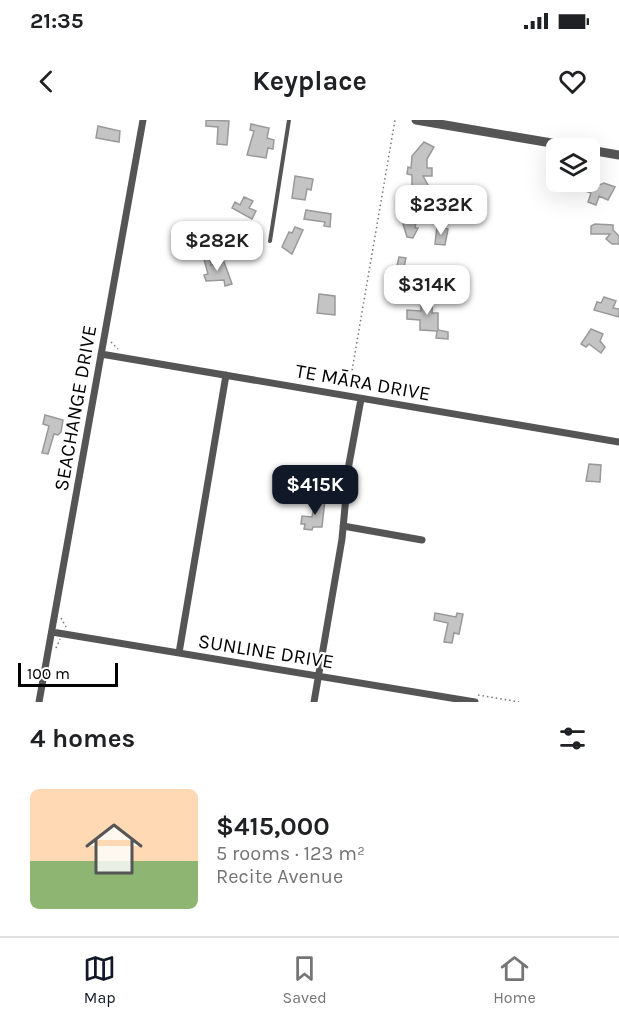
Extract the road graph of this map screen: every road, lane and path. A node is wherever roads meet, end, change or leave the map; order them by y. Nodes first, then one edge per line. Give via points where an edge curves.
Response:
1 (143, 120) edge
2 (289, 120) edge
3 (395, 120) edge
4 (416, 120) edge
5 (546, 142) edge
6 (600, 152) edge
7 (619, 155) edge
8 (270, 241) dead end
9 (111, 339) dead end
10 (112, 346) junction
11 (118, 349) dead end
12 (111, 350) dead end
13 (101, 354) junction
14 (226, 375) junction
15 (349, 389) dead end
16 (361, 399) junction
17 (619, 442) edge
18 (344, 526) junction
19 (422, 540) dead end
20 (61, 617) dead end
21 (71, 628) dead end
22 (51, 632) junction
23 (179, 653) junction
24 (318, 676) junction
25 (39, 702) edge
26 (314, 702) edge
27 (475, 702) edge

1 - 13 street, SEACHANGE DRIVE
2 - 8 lane
3 - 15 path
4 - 5 street
6 - 7 street
9 - 10 path
10 - 11 path
10 - 12 path
13 - 14 street, TE MĀRA DRIVE
13 - 22 street, SEACHANGE DRIVE
14 - 16 street, TE MĀRA DRIVE
14 - 23 street
16 - 17 street, TE MĀRA DRIVE
16 - 18 street via 349,464
18 - 19 street
18 - 24 street
20 - 21 path via 64,625
22 - 23 street, SUNLINE DRIVE
22 - 25 street, SEACHANGE DRIVE
23 - 24 street, SUNLINE DRIVE
24 - 26 street
24 - 27 street, SUNLINE DRIVE

